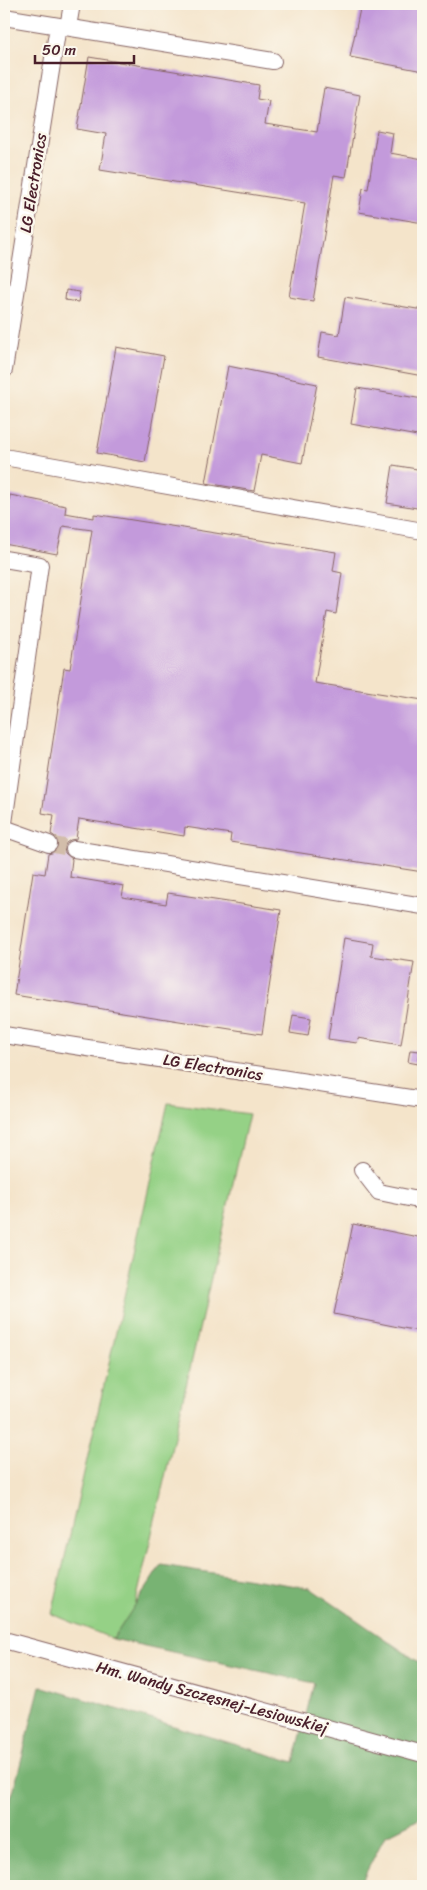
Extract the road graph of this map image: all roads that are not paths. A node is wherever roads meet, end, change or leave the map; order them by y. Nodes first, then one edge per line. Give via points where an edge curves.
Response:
1 (72, 4) edge
2 (4, 17) edge
3 (63, 27) junction
4 (273, 61) dead end
5 (4, 370) edge
6 (4, 457) edge
7 (423, 531) edge
8 (4, 559) edge
9 (4, 823) edge
10 (4, 828) edge
11 (49, 844) tunnel mouth
12 (74, 849) tunnel mouth
13 (423, 906) edge
14 (4, 1035) edge
15 (423, 1100) edge
16 (362, 1170) dead end
17 (423, 1201) edge
18 (4, 1640) edge
19 (422, 1754) edge

1 - 3 street, LG Electronics
2 - 3 street
3 - 4 street
3 - 5 street, LG Electronics
6 - 7 street
8 - 9 street via 40,565
10 - 11 street
12 - 13 street
14 - 15 street, LG Electronics
16 - 17 street via 379,1192
18 - 19 street, Hm. Wandy Szczęsnej-Lesiowskiej

